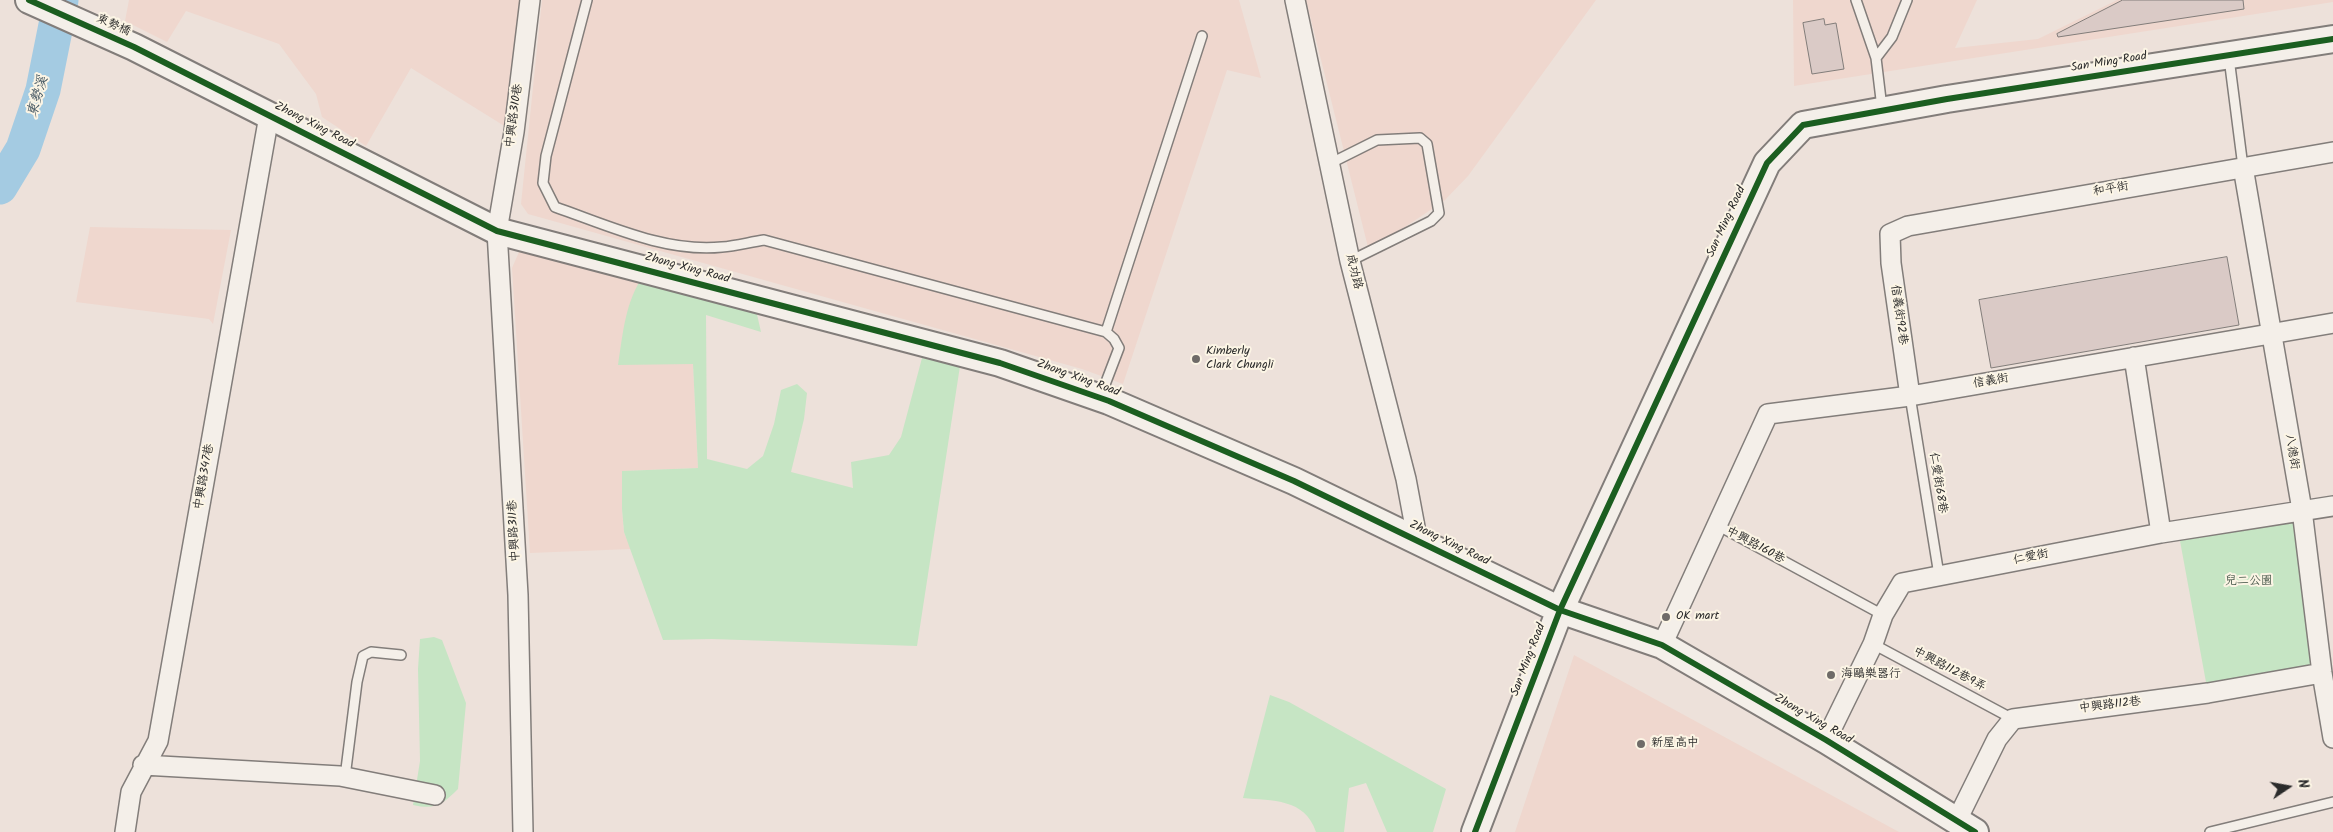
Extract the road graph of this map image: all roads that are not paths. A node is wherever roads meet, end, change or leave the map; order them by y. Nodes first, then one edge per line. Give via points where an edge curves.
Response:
1 (29, 0) edge
2 (530, 0) edge
3 (587, 0) edge
4 (1295, 0) edge
5 (1856, 0) edge
6 (1907, 0) edge
7 (1202, 36) dead end
8 (2333, 39) edge
9 (134, 48) joint
10 (2228, 56) junction
11 (1876, 58) junction
12 (1882, 111) junction
13 (269, 116) junction
14 (2333, 152) edge
15 (1329, 164) junction
16 (2243, 166) junction
17 (497, 231) junction
18 (1890, 234) joint
19 (1350, 261) junction
20 (2333, 324) edge
21 (1106, 332) junction
22 (2270, 333) junction
23 (2134, 357) junction
24 (1910, 396) junction
25 (1100, 398) junction
26 (2333, 506) edge
27 (2302, 510) junction
28 (1717, 525) junction
29 (2161, 533) junction
30 (1418, 543) junction
31 (1939, 575) junction
32 (1560, 610) junction
33 (1883, 615) junction
34 (1873, 644) junction
35 (1662, 645) junction
36 (401, 655) dead end
37 (2322, 673) junction
38 (2013, 719) junction
39 (2333, 738) edge
40 (1826, 740) junction
41 (143, 766) junction
42 (345, 777) junction
43 (434, 795) dead end
44 (2333, 802) edge
45 (1966, 826) edge
46 (125, 832) edge
47 (523, 832) edge
48 (1475, 832) edge
49 (2210, 832) edge

1 - 9 street, 東勢橋
2 - 17 street, 中興路310巷 via 514,132
3 - 21 lane via 546,156 543,183 555,207 672,245 721,248 764,240
4 - 15 street, 成功路
5 - 11 lane
6 - 11 lane via 1892,37
7 - 21 lane
8 - 10 street, San Ming Road
9 - 13 street, Zhong Xing Road
10 - 12 street, San Ming Road
10 - 16 lane
11 - 12 lane
12 - 32 street, San Ming Road via 1803,125 1767,163
13 - 17 street, Zhong Xing Road
13 - 41 street, 中興路347巷 via 158,741
14 - 16 street, 和平街
15 - 19 street, 成功路
15 - 19 lane via 1377,140 1420,138 1427,144 1439,213 1431,221
16 - 18 street, 和平街 via 1908,226
16 - 22 street, 八德街
17 - 25 street, Zhong Xing Road via 1000,363
17 - 47 street, 中興路311巷 via 518,594
18 - 24 street, 信義街92巷 via 1891,263
19 - 30 street, 成功路 via 1406,479
20 - 22 street, 信義街
21 - 25 lane via 1118,348
22 - 23 street, 信義街
22 - 27 street, 八德街
23 - 24 street, 信義街
23 - 29 street
24 - 28 street, 信義街 via 1768,414
24 - 31 lane, 仁愛街68巷
25 - 30 street, Zhong Xing Road via 1294,481
26 - 27 street, 仁愛街
27 - 29 street, 仁愛街
27 - 37 street, 八德街
28 - 33 lane, 中興路160巷
28 - 35 street, 中興路160巷
29 - 31 street, 仁愛街
30 - 32 street, Zhong Xing Road
31 - 33 street, 仁愛街 via 1902,582
32 - 35 street, Zhong Xing Road
32 - 48 street, San Ming Road
33 - 34 street, 仁愛街
34 - 38 lane, 中興路112巷9弄
34 - 40 street, 仁愛街
35 - 40 street, Zhong Xing Road
36 - 42 lane via 371,652 363,656
37 - 38 street, 中興路112巷 via 2208,693
37 - 39 street, 八德街
38 - 45 street via 1997,739
40 - 45 street, Zhong Xing Road
41 - 42 street
41 - 46 street, 中興路347巷 via 131,792
42 - 43 street
44 - 49 lane

